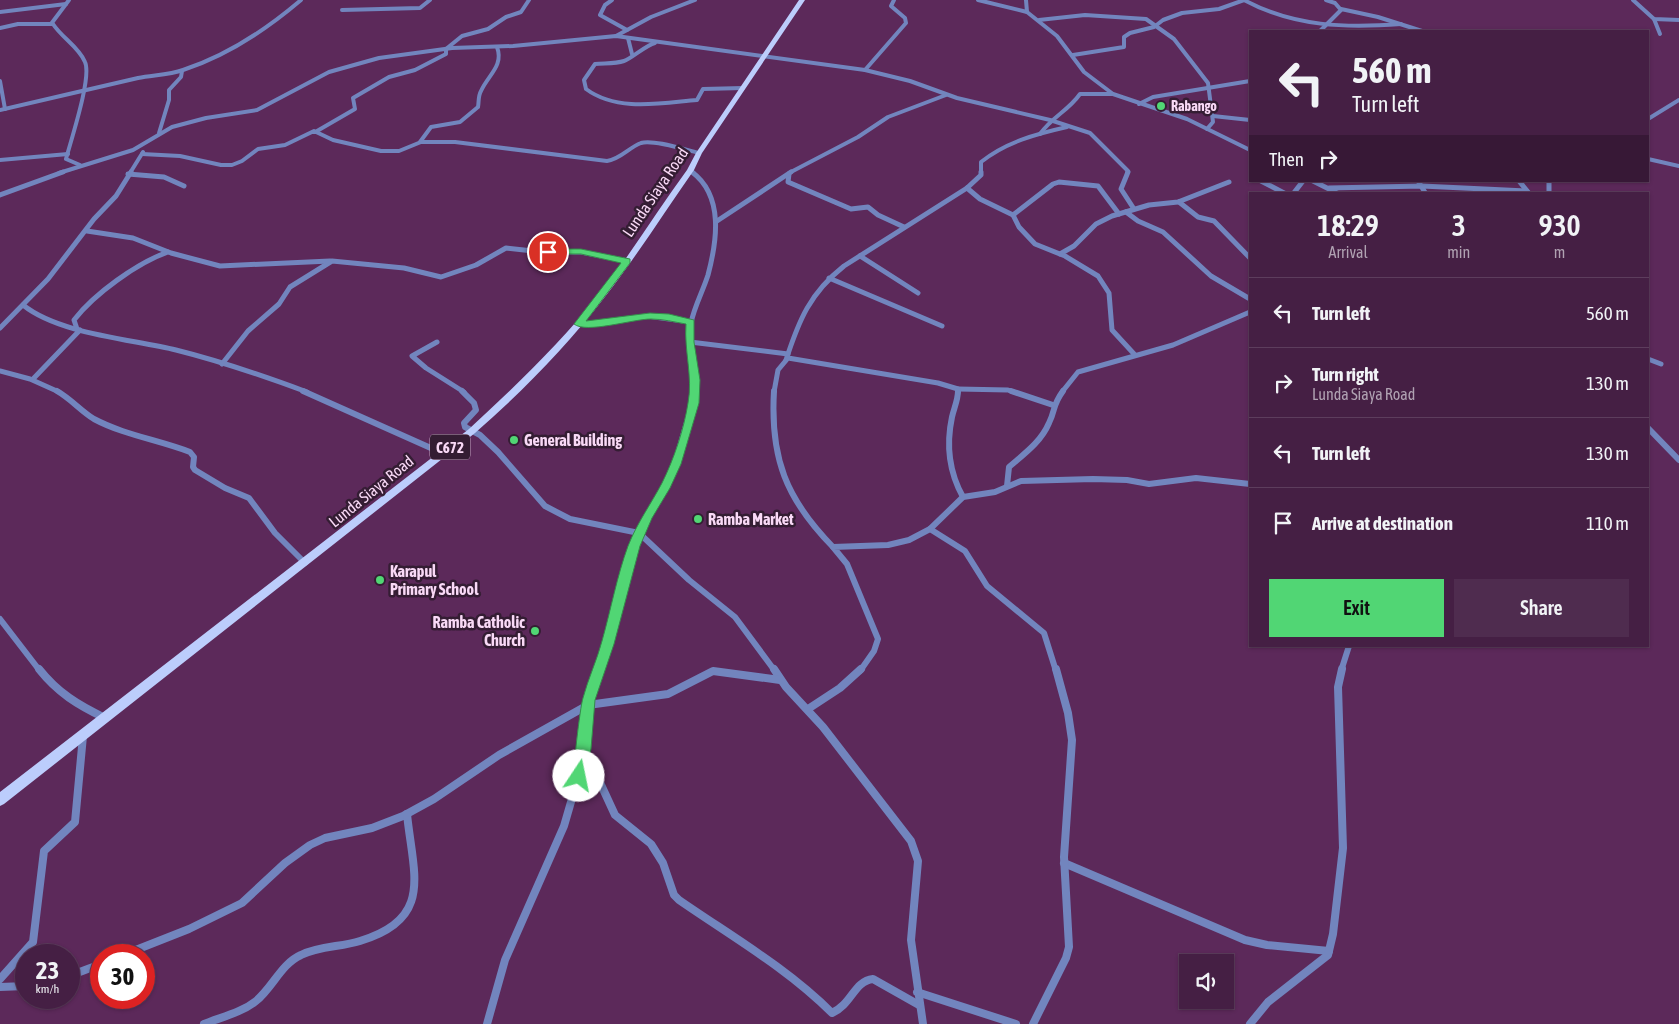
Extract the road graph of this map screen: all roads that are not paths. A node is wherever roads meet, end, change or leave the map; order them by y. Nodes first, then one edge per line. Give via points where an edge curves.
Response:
1 (301, 0) edge
2 (430, 0) edge
3 (529, 0) edge
4 (612, 0) edge
5 (695, 0) edge
6 (802, 0) edge
7 (894, 0) edge
8 (978, 0) edge
9 (1026, 0) edge
10 (1244, 0) edge
11 (1326, 0) edge
12 (1633, 0) edge
13 (68, 2) edge
14 (1341, 9) junction
15 (342, 10) dead end
16 (0, 12) edge
17 (1027, 12) junction
18 (1654, 19) junction
19 (1039, 20) junction
20 (1679, 20) edge
21 (51, 24) junction
22 (1401, 24) junction
23 (1325, 26) junction
24 (1154, 27) junction
25 (0, 28) edge
26 (627, 30) junction
27 (1321, 30) edge
28 (1419, 30) edge
29 (1660, 34) dead end
30 (616, 36) junction
31 (628, 38) junction
32 (660, 43) junction
33 (497, 46) junction
34 (446, 49) junction
35 (632, 54) junction
36 (765, 55) junction
37 (1073, 55) junction
38 (865, 70) junction
39 (182, 71) junction
40 (1249, 80) edge
41 (0, 81) edge
42 (743, 88) junction
43 (1210, 88) junction
44 (83, 90) junction
45 (1113, 94) junction
46 (946, 95) junction
47 (1679, 100) edge
48 (1139, 104) junction
49 (2, 110) edge
50 (1213, 116) junction
51 (1649, 118) edge
52 (1050, 120) junction
53 (1249, 120) edge
54 (1068, 127) junction
55 (1207, 129) junction
56 (318, 131) junction
57 (159, 133) junction
58 (1040, 134) junction
59 (420, 142) junction
60 (143, 150) junction
61 (1249, 150) edge
62 (699, 153) junction
63 (68, 154) junction
64 (1649, 159) edge
65 (0, 160) edge
66 (81, 165) junction
67 (1679, 166) edge
68 (690, 170) junction
69 (792, 171) junction
70 (128, 174) junction
71 (1229, 182) dead end
72 (1263, 182) edge
73 (1302, 182) edge
74 (1316, 182) edge
75 (1419, 182) edge
76 (1520, 182) edge
77 (184, 186) dead end
78 (1422, 186) junction
79 (967, 188) junction
80 (1329, 188) junction
81 (1282, 192) edge
82 (1295, 192) edge
83 (1336, 192) edge
84 (1425, 192) edge
85 (1528, 192) edge
86 (0, 195) edge
87 (1180, 202) junction
88 (1134, 209) junction
89 (1126, 212) junction
90 (1119, 214) junction
91 (1013, 215) junction
92 (717, 221) junction
93 (904, 227) junction
94 (87, 231) junction
95 (170, 252) junction
96 (1060, 254) junction
97 (860, 256) junction
98 (1249, 257) edge
99 (332, 261) junction
100 (626, 261) junction
101 (829, 278) junction
102 (918, 293) dead end
103 (1249, 298) edge
104 (23, 305) junction
105 (1249, 312) edge
106 (691, 322) junction
107 (579, 324) junction
108 (942, 326) dead end
109 (0, 328) edge
110 (78, 329) junction
111 (437, 342) dead end
112 (690, 342) junction
113 (1134, 355) junction
114 (787, 357) junction
115 (1649, 360) edge
116 (222, 364) junction
117 (1661, 364) dead end
118 (0, 371) edge
119 (32, 379) junction
120 (958, 389) junction
121 (1053, 405) junction
122 (1649, 429) edge
123 (472, 431) junction
124 (1649, 434) edge
125 (1656, 437) junction
126 (442, 453) junction
127 (1679, 460) edge
128 (1249, 484) edge
129 (1007, 486) junction
130 (962, 497) junction
131 (930, 529) junction
132 (639, 533) junction
133 (834, 546) junction
134 (305, 563) junction
135 (0, 619) edge
136 (1349, 647) edge
137 (780, 680) junction
138 (588, 706) junction
139 (808, 709) junction
140 (105, 718) junction
141 (83, 736) junction
142 (584, 749) junction
143 (0, 800) edge
144 (407, 814) junction
145 (1064, 863) junction
146 (151, 944) edge
147 (1329, 950) junction
148 (0, 979) edge
149 (15, 986) edge
150 (0, 987) edge
151 (917, 992) junction
152 (919, 1006) junction
153 (204, 1024) edge
154 (487, 1024) edge
155 (923, 1024) edge
156 (1016, 1024) edge
157 (1033, 1024) edge
158 (1250, 1024) edge

1 - 39 street via 280,18 217,57
2 - 15 street via 420,8
3 - 34 street via 521,12 488,29 460,37
4 - 26 street via 600,15
5 - 26 street
6 - 36 main road, Lunda Siaya Road / C672
7 - 38 street via 891,6 907,21
8 - 17 street
9 - 17 street
10 - 23 street via 1265,13
10 - 24 street via 1219,9 1189,11 1163,20
11 - 14 street
12 - 18 street
13 - 16 street
13 - 21 street
14 - 22 street
14 - 23 street
17 - 19 street
18 - 20 street
18 - 29 street
19 - 24 street via 1091,15 1143,18
19 - 37 street
21 - 25 street via 18,24
21 - 44 street via 87,62 89,70
22 - 23 street
22 - 28 street
23 - 27 street
24 - 37 street via 1124,37 1124,47
24 - 43 street via 1179,44
26 - 30 street
30 - 31 street
30 - 33 street
31 - 32 street
31 - 35 street
32 - 35 street via 650,44 644,51
32 - 36 street
33 - 34 street
33 - 59 street via 499,64 480,90 478,107 460,122 431,127
34 - 56 street via 446,54 412,71 389,77 353,98 356,108
34 - 57 street via 386,56 346,66 258,110 200,119
35 - 42 street via 626,61 595,64 583,82 586,90 639,105 654,101 697,100 703,89
36 - 38 street
36 - 42 main road, Lunda Siaya Road / C672
37 - 45 street via 1084,72
38 - 46 street via 910,81
39 - 44 street
39 - 57 street via 181,77 169,90
40 - 43 street
41 - 49 street
42 - 62 main road, Lunda Siaya Road / C672
43 - 48 street via 1153,97
43 - 50 street
44 - 49 street
44 - 63 street
45 - 48 street
45 - 52 street via 1082,93 1073,104
46 - 52 street
46 - 69 street via 888,117 854,139
47 - 51 street
48 - 55 street via 1179,116
50 - 53 street
50 - 55 street via 1213,122
52 - 54 street
52 - 58 street
54 - 58 street
54 - 88 street via 1090,133 1125,166 1127,174 1121,189
55 - 61 street
56 - 59 street via 333,140 380,151 398,151
56 - 60 street via 284,145 258,149 232,165
57 - 60 street
58 - 79 street via 1009,145 982,161 980,175
59 - 62 street via 455,142 601,161 619,159 644,142
60 - 66 street
60 - 70 street
62 - 68 main road, Lunda Siaya Road / C672
63 - 65 street
63 - 66 street via 66,158 70,162
64 - 67 street
66 - 86 street
68 - 92 street via 703,180
68 - 100 main road, Lunda Siaya Road / C672
69 - 92 street
69 - 93 street via 786,179 793,185 851,209 868,208
70 - 77 street via 164,177
70 - 94 street via 116,196
71 - 87 street
72 - 81 street
73 - 82 street
74 - 80 street
75 - 78 street
76 - 85 street
78 - 80 street
78 - 84 street
78 - 85 street
79 - 91 street via 980,199
79 - 93 street
80 - 83 street
87 - 88 street via 1170,200
87 - 98 street via 1198,217 1214,221
88 - 89 street
89 - 90 street
89 - 103 street via 1163,232 1211,276
90 - 91 street via 1098,186 1059,182
90 - 96 street via 1097,224 1068,251
91 - 96 street via 1035,244
92 - 106 street via 708,276
93 - 97 street
94 - 95 street via 124,235
94 - 104 street
95 - 99 street via 224,266
95 - 110 street via 159,254 140,266 84,308 74,320
96 - 113 street via 1083,265 1102,280 1110,299 1112,330
97 - 101 street
97 - 102 street
99 - 100 street via 404,268 441,277 476,265 508,248 581,252
99 - 116 street via 287,286 278,304 248,331
100 - 107 main road, Lunda Siaya Road / C672
101 - 108 street
101 - 114 street via 802,316
104 - 109 street
104 - 110 street via 34,314
105 - 113 street via 1174,345
106 - 107 street via 650,316
106 - 112 street
107 - 123 main road, Lunda Siaya Road / C672 via 537,370
110 - 116 street via 176,350
110 - 119 street
111 - 123 street via 414,353 412,359 446,379 475,404 476,410 464,423
112 - 114 street
112 - 132 street via 696,391 692,409 672,474
113 - 121 street via 1078,372
114 - 120 street
114 - 133 street via 777,371 772,404 780,471 798,508
115 - 117 street
116 - 126 street via 312,394
118 - 119 street
119 - 134 street via 75,402 94,418 126,433 190,452 194,457 195,470 248,498 275,533
120 - 121 street via 1008,390
120 - 130 street via 950,425 949,455
121 - 129 street via 1050,422 1043,435 1009,467
122 - 125 street
123 - 126 main road, Lunda Siaya Road / C672
123 - 132 street via 485,438 508,461 545,506 570,519
124 - 125 street
125 - 127 street
126 - 134 main road, Lunda Siaya Road / C672
128 - 129 street via 1190,478 1145,484 1106,479 1027,480
129 - 130 street via 995,492
130 - 131 street
131 - 133 street via 896,544
131 - 145 street via 964,551 987,586 1046,636 1068,713 1072,740
132 - 137 street via 688,580 742,624
132 - 138 street
133 - 139 street via 847,564 878,639 860,670
134 - 140 main road, Lunda Siaya Road / C672
135 - 140 street via 40,671 60,691 72,702
136 - 147 street via 1338,688 1342,859
137 - 138 street via 713,671 668,694
137 - 139 street
138 - 142 street
138 - 144 street via 499,755
139 - 151 street via 916,851 918,868 911,940
140 - 141 main road, Lunda Siaya Road / C672
141 - 143 main road, Lunda Siaya Road / C672
141 - 148 street via 75,822 44,851 33,942
142 - 152 street via 615,815 651,844 664,863 674,895 679,900 782,971 815,996 832,1014 850,1004 860,983 867,978
142 - 154 street via 564,826 505,960
144 - 146 street via 372,828 325,838 310,845 285,863 242,903
144 - 153 street via 416,886 411,905 396,925 371,938 302,955 290,962 254,1002
145 - 147 street via 1245,940
145 - 157 street via 1068,952
147 - 158 street via 1328,955 1261,1008
149 - 150 street
151 - 152 street
151 - 156 street
152 - 155 street

